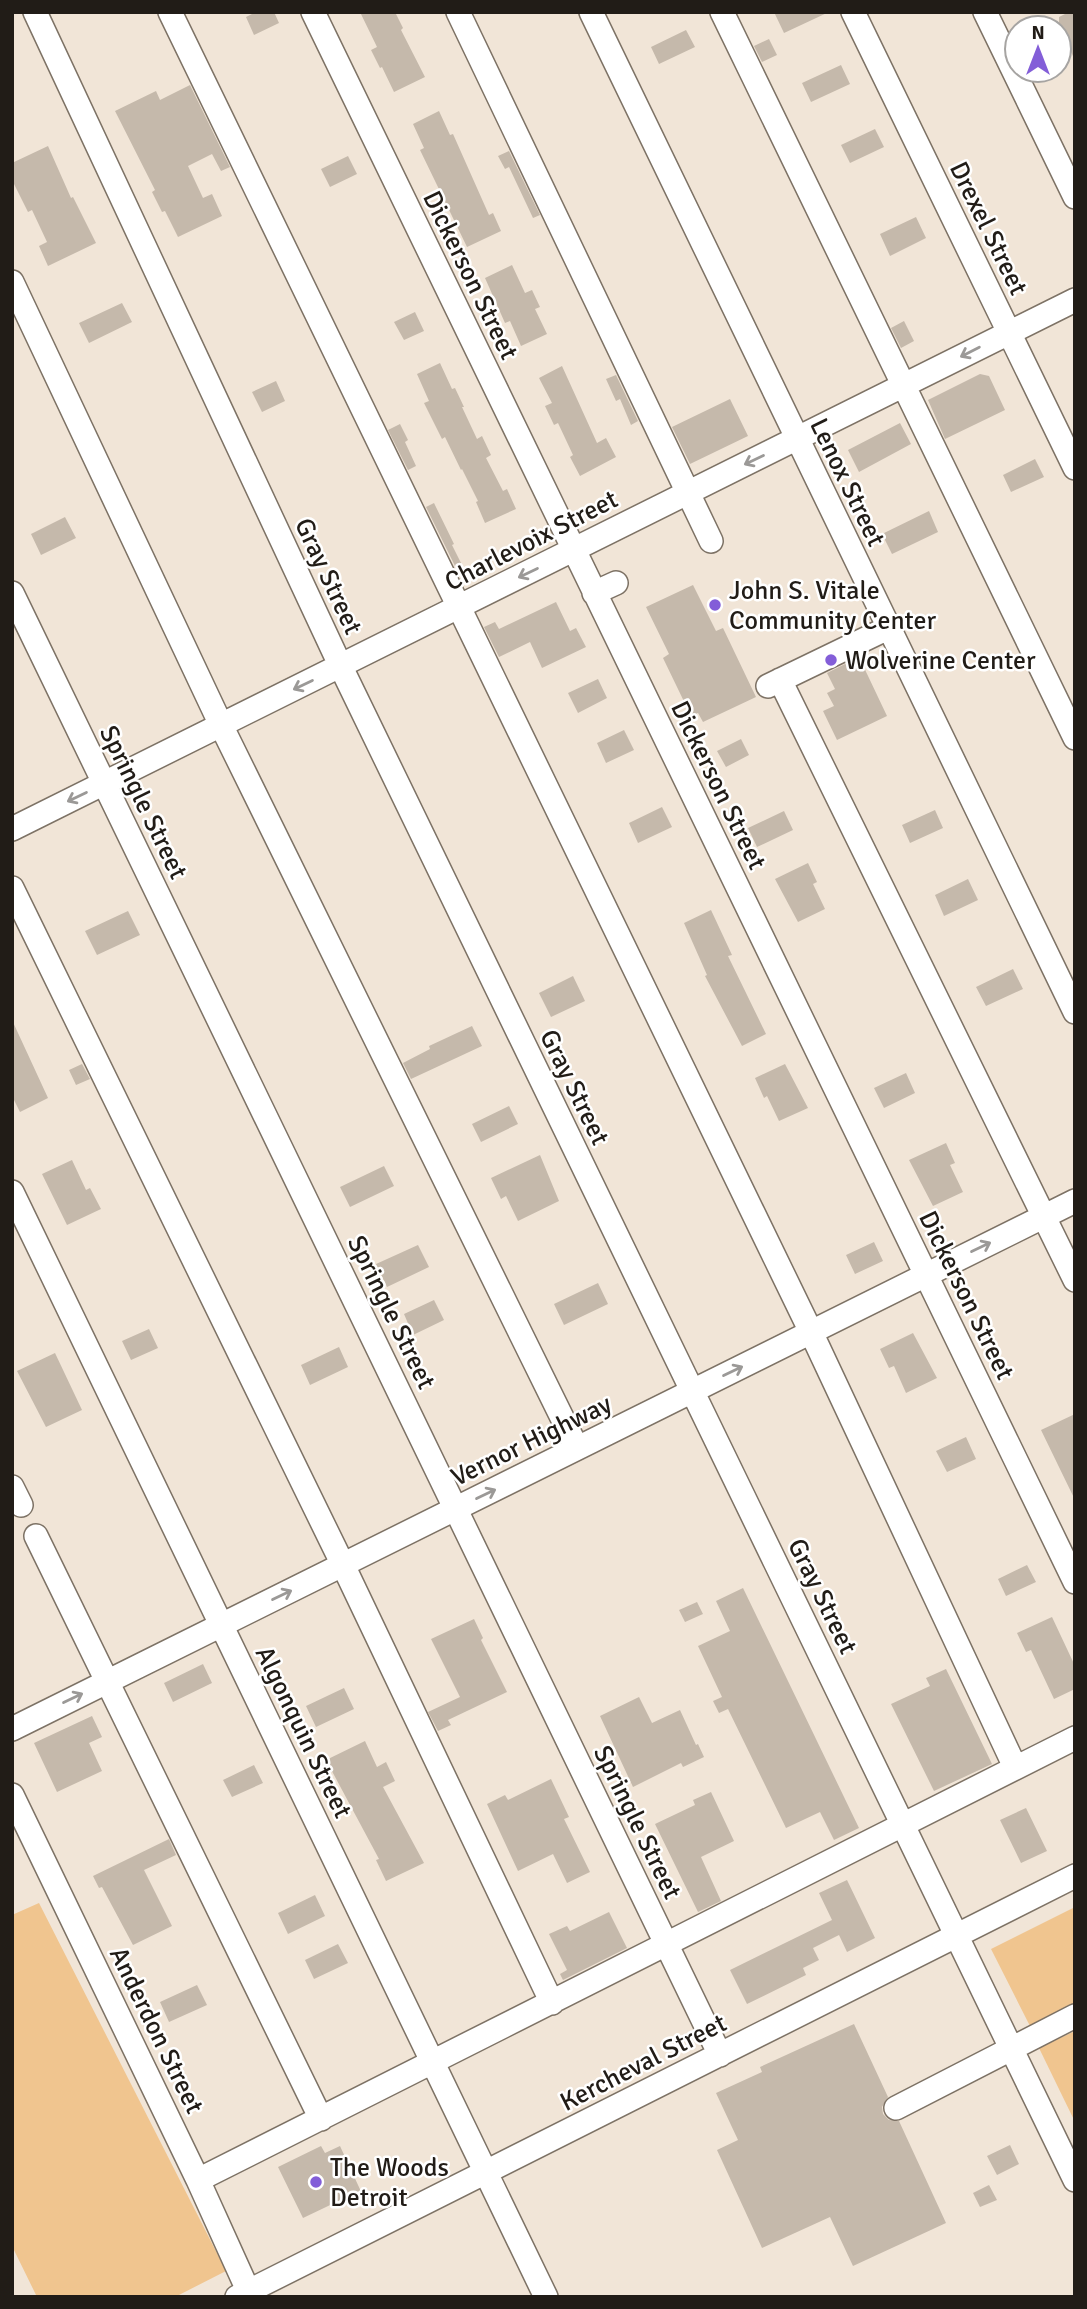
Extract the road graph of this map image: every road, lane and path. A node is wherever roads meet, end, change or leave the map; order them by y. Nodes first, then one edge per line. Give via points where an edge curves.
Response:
1 (36, 12) edge
2 (170, 12) edge
3 (313, 12) edge
4 (458, 12) edge
5 (591, 12) edge
6 (722, 12) edge
7 (853, 12) edge
8 (985, 12) edge
9 (1075, 197) edge
10 (12, 282) edge
11 (1075, 300) edge
12 (1009, 333) junction
13 (903, 386) junction
14 (796, 439) junction
15 (1075, 468) edge
16 (690, 492) junction
17 (711, 541) dead end
18 (574, 550) junction
19 (616, 583) dead end
20 (12, 593) edge
21 (594, 593) junction
22 (459, 607) junction
23 (888, 628) junction
24 (341, 667) junction
25 (221, 725) junction
26 (1075, 738) edge
27 (104, 783) junction
28 (12, 829) edge
29 (12, 888) edge
30 (1075, 1012) edge
31 (12, 1192) edge
32 (1075, 1201) edge
33 (1044, 1216) junction
34 (926, 1274) junction
35 (1075, 1280) edge
36 (811, 1332) junction
37 (691, 1392) junction
38 (577, 1448) junction
39 (456, 1508) junction
40 (36, 1536) dead end
41 (343, 1565) junction
42 (1075, 1582) edge
43 (221, 1625) junction
44 (107, 1682) junction
45 (12, 1729) edge
46 (1075, 1738) edge
47 (1015, 1768) junction
48 (12, 1795) edge
49 (904, 1826) junction
50 (1075, 1876) edge
51 (957, 1936) junction
52 (667, 1945) junction
53 (552, 2003) junction
54 (1075, 2016) edge
55 (1011, 2049) junction
56 (720, 2055) junction
57 (433, 2063) junction
58 (897, 2108) dead end
59 (321, 2119) junction
60 (486, 2172) junction
61 (198, 2180) junction
62 (1075, 2180) edge
63 (245, 2295) edge
64 (546, 2297) edge

1 - 24 street, Gray Street
2 - 22 street
3 - 18 street, Dickerson Street
4 - 16 street
5 - 14 street, Lenox Street
6 - 13 street
7 - 12 street, Drexel Street
8 - 9 street
10 - 25 street
11 - 12 street, Charlevoix Street
12 -> 13 street, Charlevoix Street
12 - 15 street, Drexel Street
13 - 14 street, Charlevoix Street
13 - 26 street
14 -> 16 street, Charlevoix Street
14 - 23 street, Lenox Street
16 - 17 street
16 - 18 street, Charlevoix Street
18 - 21 street, Dickerson Street
18 -> 22 street, Charlevoix Street
19 - 21 street
20 - 27 street, Springle Street
21 - 34 street, Dickerson Street
22 - 24 street, Charlevoix Street
22 - 36 street
23 - 30 street, Lenox Street
23 - 33 street via 832,650 773,683
24 -> 25 street, Charlevoix Street
24 - 37 street, Gray Street
25 - 27 street, Charlevoix Street
25 - 38 street
27 -> 28 street, Charlevoix Street
27 - 39 street, Springle Street
29 - 41 street
31 - 43 street, Algonquin Street
32 - 33 street, Vernor Highway
34 -> 33 street, Vernor Highway
33 - 35 street
34 - 36 street, Vernor Highway
34 - 42 street, Dickerson Street
37 -> 36 street, Vernor Highway
36 - 47 street
37 - 38 street, Vernor Highway
37 - 49 street, Gray Street
39 -> 38 street, Vernor Highway
39 - 41 street, Vernor Highway
39 - 52 street, Springle Street
40 - 44 street
43 -> 41 street, Vernor Highway
41 - 53 street
43 - 44 street, Vernor Highway
43 - 57 street, Algonquin Street
45 -> 44 street, Vernor Highway
44 - 59 street
46 - 47 street
47 - 49 street
48 - 61 street, Anderdon Street
49 - 51 street, Gray Street
49 - 52 street
50 - 51 street, Kercheval Street
51 - 55 street, Gray Street
51 - 56 street, Kercheval Street
52 - 53 street
52 - 56 street, Springle Street
53 - 57 street
54 - 55 street
55 - 58 street
55 - 62 street, Gray Street
56 - 60 street, Kercheval Street
57 - 59 street
57 - 60 street, Algonquin Street
59 - 61 street
60 - 63 street, Kercheval Street
60 - 64 street, Algonquin Street
61 - 63 street, Anderdon Street

